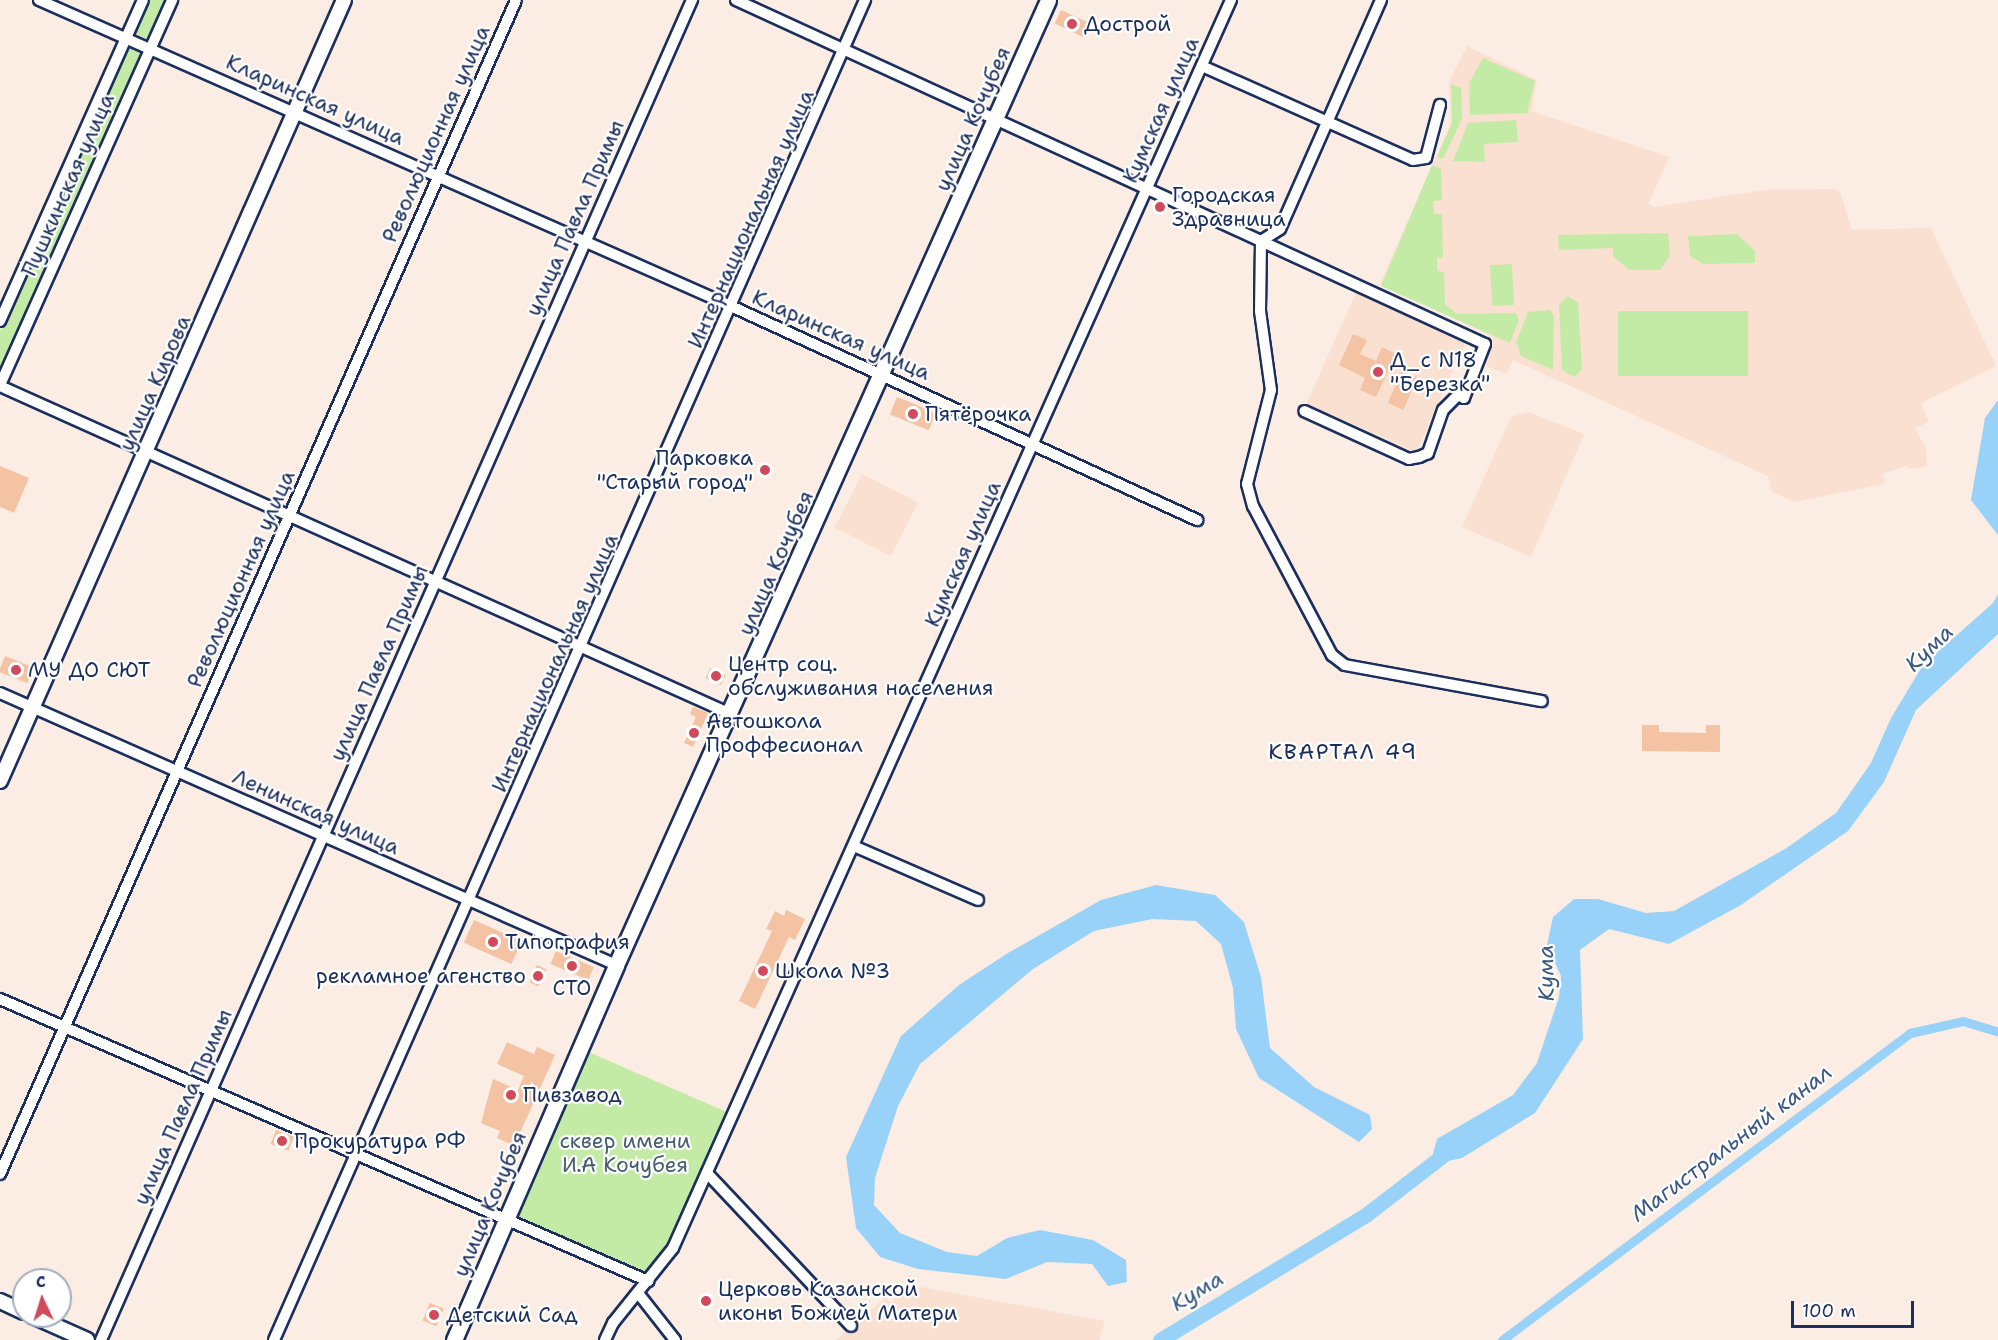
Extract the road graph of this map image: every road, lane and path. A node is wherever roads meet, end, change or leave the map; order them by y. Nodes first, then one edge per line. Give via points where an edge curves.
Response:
1 (39, 0) edge
2 (143, 0) edge
3 (172, 0) edge
4 (344, 0) edge
5 (516, 0) edge
6 (692, 0) edge
7 (736, 0) edge
8 (865, 0) edge
9 (1048, 0) edge
10 (1231, 0) edge
11 (1381, 0) edge
12 (126, 38) junction
13 (151, 48) junction
14 (847, 48) junction
15 (1202, 66) junction
16 (1440, 105) dead end
17 (296, 113) junction
18 (997, 118) junction
19 (1326, 122) junction
20 (439, 177) junction
21 (1148, 188) junction
22 (1261, 241) junction
23 (586, 242) junction
24 (733, 307) junction
25 (0, 321) edge
26 (883, 376) junction
27 (0, 386) edge
28 (1304, 411) dead end
29 (1034, 443) junction
30 (148, 452) junction
31 (290, 518) junction
32 (1197, 520) dead end
33 (436, 581) junction
34 (584, 646) junction
35 (0, 693) edge
36 (1542, 701) dead end
37 (32, 707) junction
38 (731, 714) junction
39 (177, 771) junction
40 (0, 780) edge
41 (324, 837) junction
42 (856, 847) junction
43 (978, 900) dead end
44 (471, 903) junction
45 (616, 965) junction
46 (0, 999) edge
47 (65, 1027) junction
48 (212, 1091) junction
49 (356, 1154) junction
50 (707, 1173) junction
51 (0, 1174) edge
52 (506, 1222) junction
53 (648, 1281) junction
54 (638, 1293) junction
55 (851, 1326) dead end
56 (60, 1328) edge
57 (87, 1340) edge
58 (101, 1340) edge
59 (274, 1340) edge
60 (454, 1340) edge
61 (605, 1340) edge
62 (675, 1340) edge

1 - 12 street, Кларинская улица
2 - 12 street, Пушкинская улица
3 - 13 street, Пушкинская улица
4 - 17 street, улица Кирова
5 - 20 street, Революционная улица
6 - 23 street, улица Павла Примы
7 - 14 street
8 - 14 street, Интернациональная улица
9 - 18 main road, улица Кочубея
10 - 15 street, Кумская улица
11 - 19 street
12 - 13 street, Кларинская улица
12 - 25 street, Пушкинская улица
13 - 17 street, Кларинская улица
13 - 27 street, Пушкинская улица
14 - 18 street
14 - 24 street, Интернациональная улица
15 - 19 street
15 - 21 street, Кумская улица
16 - 19 street via 1426,158 1413,160
17 - 20 street, Кларинская улица
17 - 30 street, улица Кирова
18 - 21 street
18 - 26 main road, улица Кочубея
19 - 22 street via 1280,229
20 - 23 street, Кларинская улица
20 - 31 street, Революционная улица
21 - 22 street
21 - 29 street, Кумская улица
22 - 28 street via 1485,344 1464,398 1458,395 1443,410 1428,453 1409,459
22 - 36 street via 1260,311 1271,390 1247,484 1253,506 1332,655 1345,665
23 - 24 street, Кларинская улица
23 - 33 street, улица Павла Примы
24 - 26 street, Кларинская улица
24 - 34 street, Интернациональная улица
26 - 29 street, Кларинская улица
26 - 38 main road, улица Кочубея
27 - 30 street
29 - 32 street, Кларинская улица
29 - 42 street, Кумская улица
30 - 31 street
30 - 37 street, улица Кирова
31 - 33 street
31 - 39 street, Революционная улица
33 - 34 street
33 - 41 street, улица Павла Примы
34 - 38 street
34 - 44 street, Интернациональная улица
35 - 37 street, Ленинская улица
37 - 39 street, Ленинская улица
37 - 40 street, улица Кирова
38 - 45 main road, улица Кочубея
39 - 41 street, Ленинская улица
39 - 47 street, Революционная улица
41 - 44 street, Ленинская улица
41 - 48 street, улица Павла Примы
42 - 43 street
42 - 50 street, Кумская улица
44 - 45 street, Ленинская улица
44 - 49 street, Интернациональная улица
45 - 52 main road, улица Кочубея
46 - 47 street
47 - 48 street
47 - 51 street, Революционная улица
48 - 49 street
48 - 58 street, улица Павла Примы
49 - 52 street
49 - 59 street, Интернациональная улица
50 - 53 street, Кумская улица via 673,1248
50 - 55 street
52 - 53 street
52 - 60 main road, улица Кочубея
53 - 54 street, Кумская улица
54 - 61 street, Кумская улица via 613,1323
54 - 62 street
56 - 57 street

